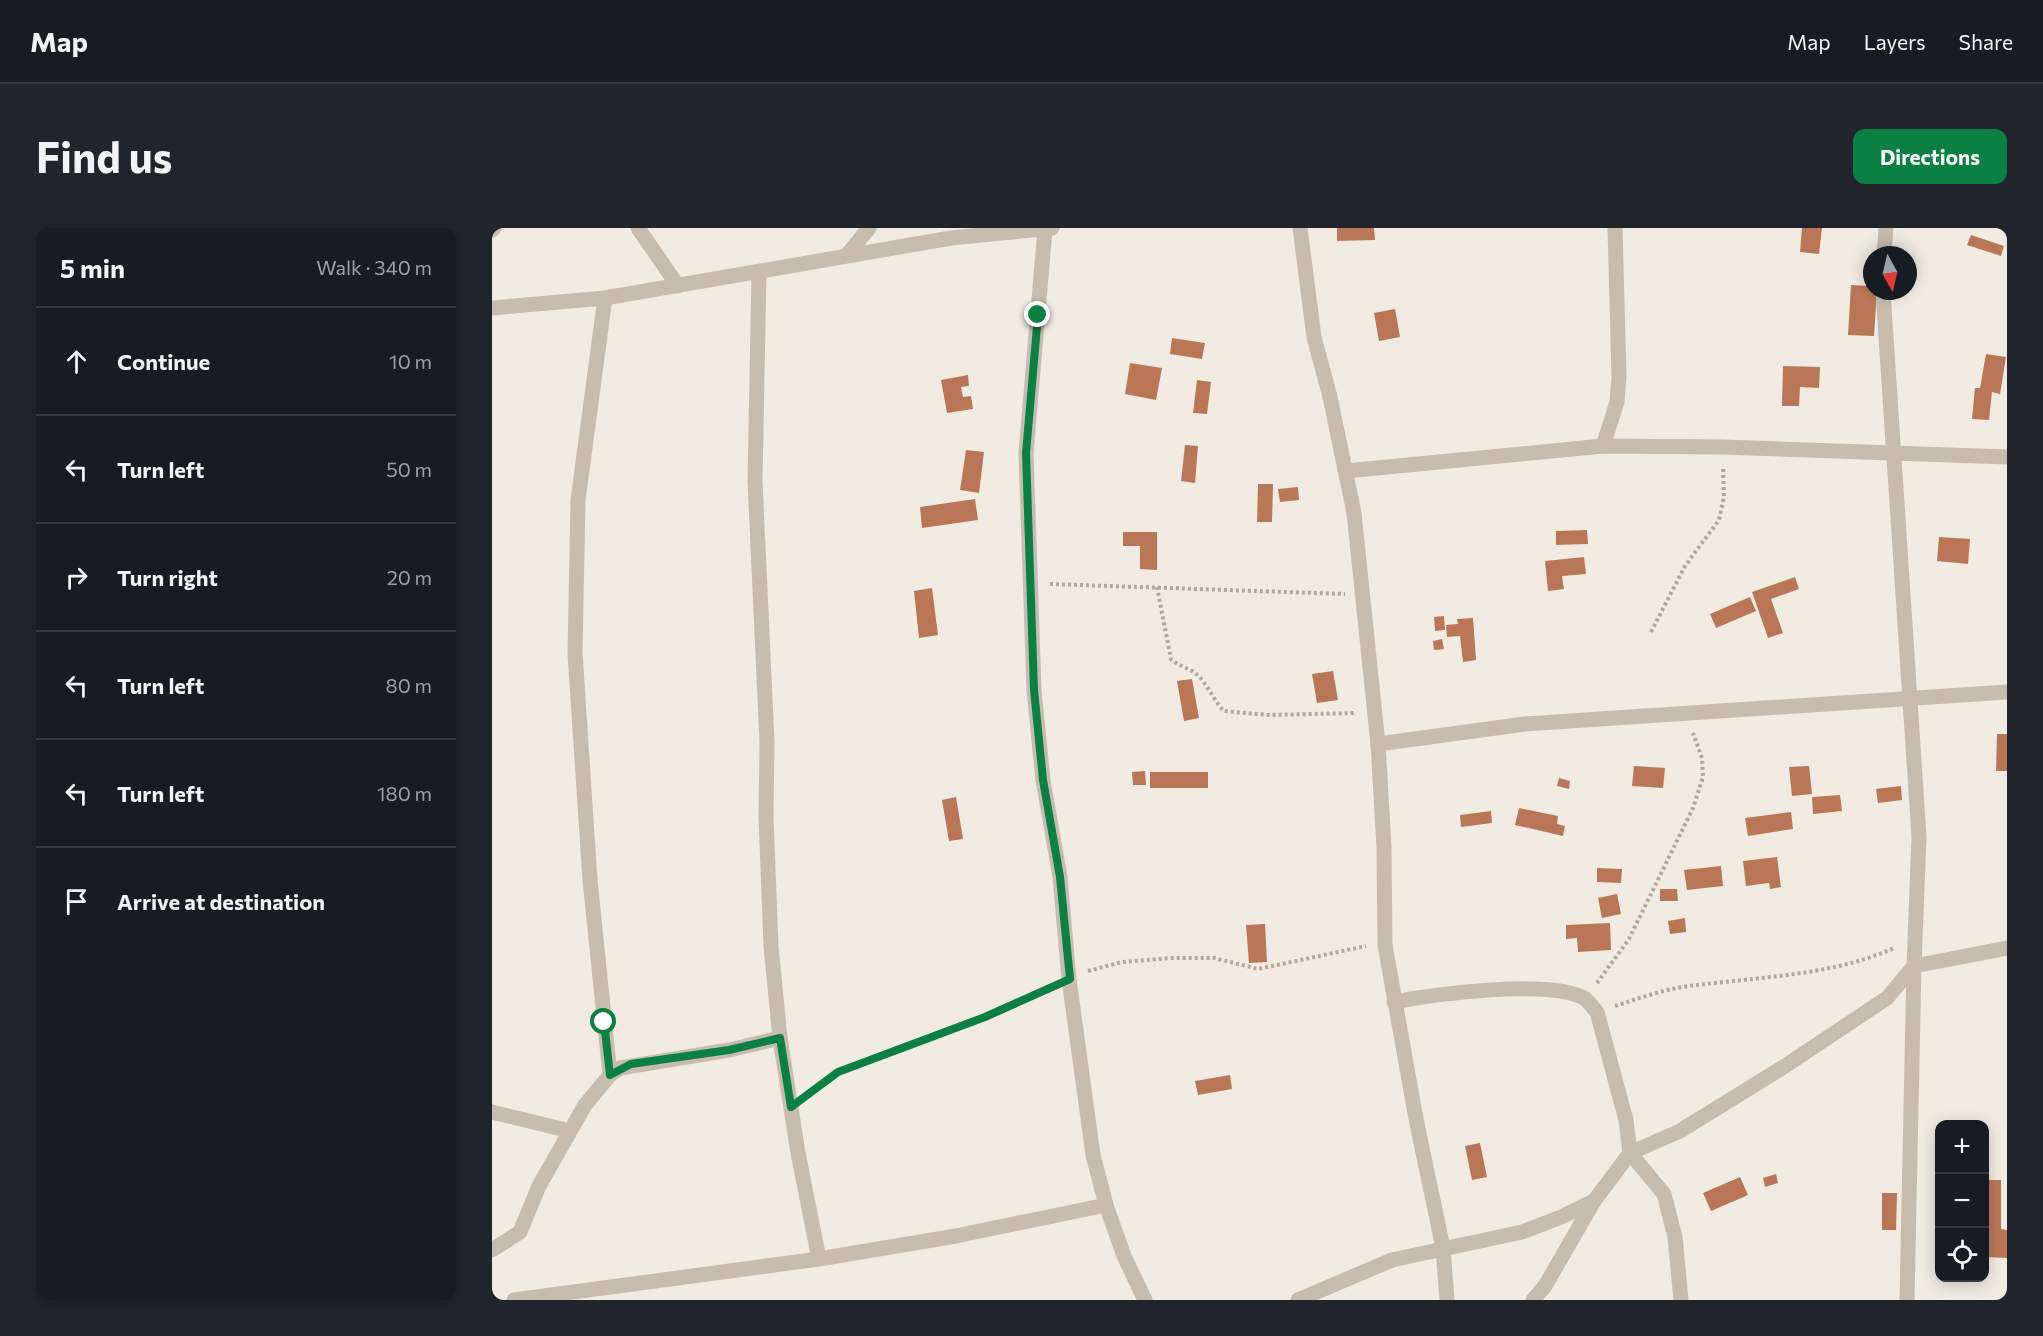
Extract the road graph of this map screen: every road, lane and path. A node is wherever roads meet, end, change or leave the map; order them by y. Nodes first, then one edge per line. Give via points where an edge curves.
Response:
1 (638, 228) edge
2 (869, 228) edge
3 (1300, 228) edge
4 (1616, 228) edge
5 (1886, 228) edge
6 (1049, 229) edge
7 (1885, 246) edge
8 (847, 255) junction
9 (759, 272) junction
10 (678, 286) junction
11 (605, 298) junction
12 (1884, 300) edge
13 (492, 308) edge
14 (1603, 446) junction
15 (1722, 447) junction
16 (1893, 455) junction
17 (2007, 457) edge
18 (1346, 471) junction
19 (1030, 584) junction
20 (1157, 587) junction
21 (1364, 594) junction
22 (1651, 632) dead end
23 (2007, 692) edge
24 (1912, 697) junction
25 (1374, 713) junction
26 (1688, 715) junction
27 (1378, 744) junction
28 (1916, 917) junction
29 (1385, 945) junction
30 (2007, 948) edge
31 (1914, 966) junction
32 (1070, 979) junction
33 (1585, 999) junction
34 (1394, 1002) junction
35 (1597, 1012) junction
36 (780, 1038) junction
37 (610, 1075) junction
38 (791, 1107) junction
39 (492, 1112) edge
40 (570, 1131) junction
41 (1630, 1153) junction
42 (1594, 1201) junction
43 (1106, 1205) junction
44 (1443, 1248) junction
45 (492, 1250) edge
46 (819, 1259) junction
47 (514, 1300) edge
48 (1145, 1300) edge
49 (1298, 1300) edge
50 (1447, 1300) edge
51 (1533, 1300) edge
52 (1681, 1300) edge
53 (1907, 1300) edge

1 - 10 street
2 - 8 street
3 - 18 street via 1314,337
4 - 14 street via 1617,402
5 - 7 street
6 - 8 street via 951,238
6 - 19 street via 1026,453
8 - 9 street
9 - 10 street
9 - 36 street via 755,481 767,742 771,946
10 - 11 street
11 - 13 street
11 - 37 street via 578,500 575,653 589,869
12 - 16 street
14 - 15 street
14 - 18 street
15 - 16 street
15 - 22 path via 1724,497 1719,520 1685,566
16 - 17 street
16 - 24 street
18 - 21 street
19 - 20 path
19 - 32 street via 1034,690 1043,780 1060,877
20 - 21 path
20 - 25 path via 1171,658 1196,674 1224,711 1268,715
21 - 25 street
23 - 24 street
24 - 26 street
24 - 28 street via 1919,837
25 - 27 street
26 - 27 street via 1525,724
26 - 33 path via 1702,758 1703,777 1693,808 1629,939
27 - 29 street
28 - 31 street
28 - 35 path via 1899,946 1872,958 1810,971 1679,988
29 - 32 path via 1258,969 1214,958 1122,962
29 - 34 street
30 - 31 street
31 - 41 street via 1887,998 1785,1066 1680,1131
31 - 53 street
32 - 38 path via 985,1017 838,1072
32 - 43 street via 1093,1155
33 - 34 street via 1557,991 1508,989
33 - 35 street
34 - 44 street
35 - 41 street via 1626,1120
36 - 37 street via 729,1050 631,1064
36 - 38 street
37 - 40 street
38 - 46 street
39 - 40 street
40 - 45 street via 539,1185 520,1232
41 - 42 street
41 - 52 street via 1664,1194 1675,1237
42 - 44 street via 1522,1232
42 - 51 street
43 - 46 street
43 - 48 street
44 - 49 street via 1392,1260
44 - 50 street
46 - 47 street

